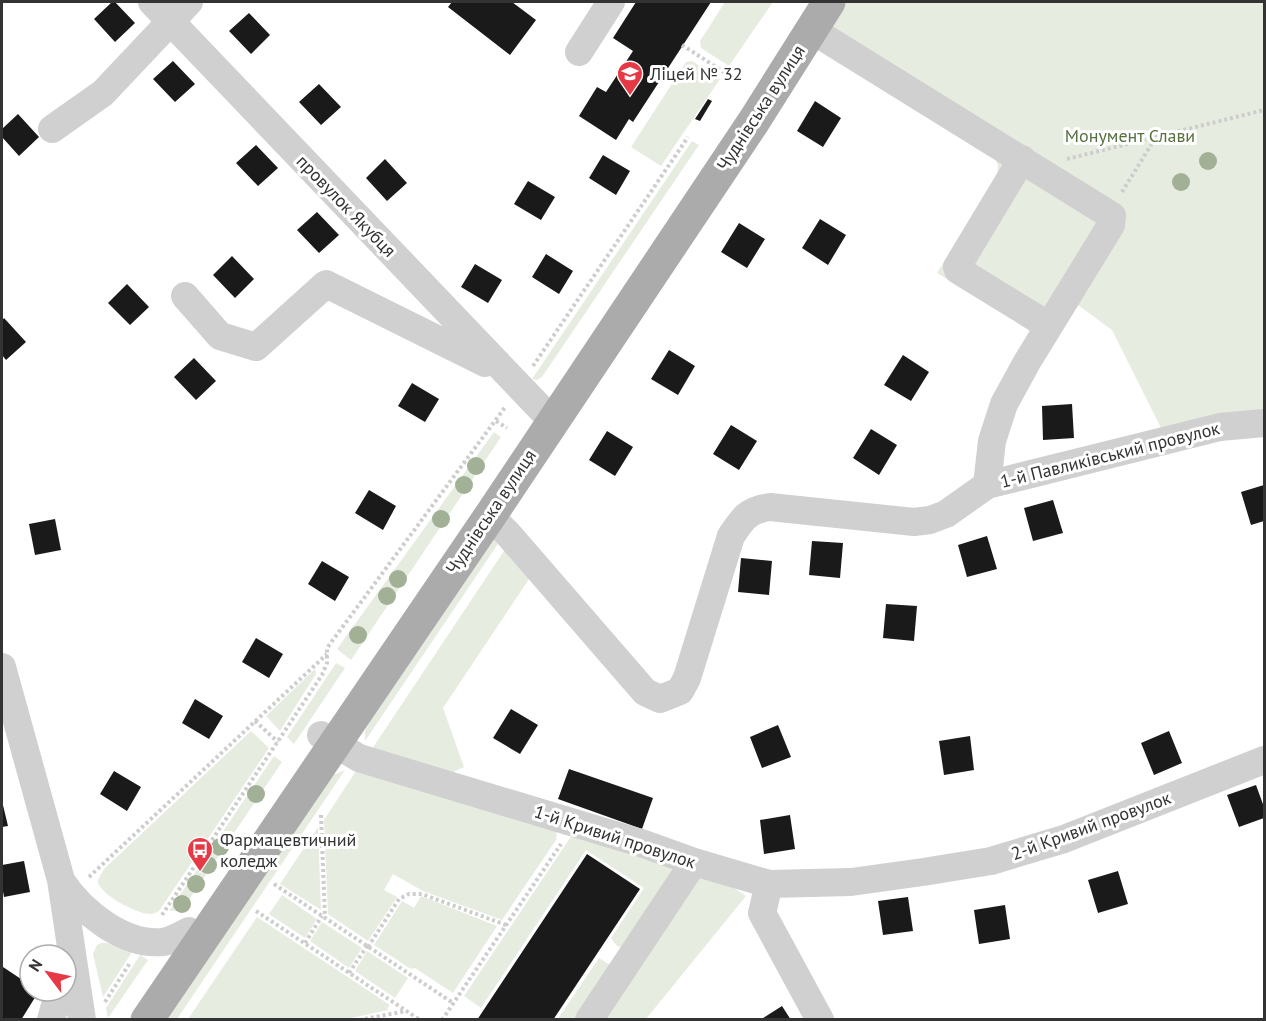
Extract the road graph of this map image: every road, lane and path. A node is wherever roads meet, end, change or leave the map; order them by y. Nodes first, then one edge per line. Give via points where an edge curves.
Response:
1 (611, 2) edge
2 (830, 2) edge
3 (170, 8) edge
4 (811, 16) edge
5 (682, 45) dead end
6 (579, 52) dead end
7 (733, 78) dead end
8 (1264, 110) edge
9 (52, 129) dead end
10 (1156, 136) junction
11 (688, 137) dead end
12 (1028, 163) junction
13 (1108, 213) junction
14 (184, 296) dead end
15 (1049, 326) junction
16 (531, 369) dead end
17 (503, 372) junction
18 (508, 403) dead end
19 (542, 410) junction
20 (496, 421) junction
21 (1264, 423) edge
22 (507, 428) dead end
23 (987, 485) junction
24 (490, 516) junction
25 (327, 654) junction
26 (2, 667) edge
27 (255, 721) junction
28 (328, 739) junction
29 (278, 742) junction
30 (1264, 760) edge
31 (321, 815) dead end
32 (568, 821) junction
33 (694, 862) junction
34 (74, 880) junction
35 (274, 884) dead end
36 (769, 884) junction
37 (256, 911) dead end
38 (323, 917) junction
39 (159, 919) dead end
40 (506, 925) junction
41 (189, 931) junction
42 (70, 943) edge
43 (305, 943) junction
44 (368, 946) junction
45 (137, 954) dead end
46 (349, 973) junction
47 (78, 974) edge
48 (56, 1003) edge
49 (453, 1003) junction
50 (406, 1010) junction
51 (105, 1014) edge
52 (445, 1019) edge
53 (51, 1020) edge
54 (147, 1020) edge
55 (359, 1020) edge
56 (420, 1020) edge
57 (589, 1020) edge
58 (820, 1020) edge

1 - 6 street
2 - 4 main road, Чуднівська вулиця
3 - 9 street via 103,93
3 - 17 street, провулок Якубця
4 - 12 street
4 - 19 main road, Чуднівська вулиця via 741,113
4 - 24 main road, Чуднівська вулиця via 754,121
5 - 7 path
8 - 10 path
10 - 12 path
10 - 13 path
11 - 16 path
12 - 13 street
12 - 15 street via 957,267
13 - 15 street via 1113,220 1111,225
14 - 17 street via 220,336 256,347 326,284
15 - 23 street via 1004,404 992,441
17 - 19 street, провулок Якубця
18 - 20 path
19 - 28 main road, Чуднівська вулиця
20 - 22 path
20 - 25 path via 327,648
21 - 23 street, 1-й Павликівський провулок via 1220,427
23 - 24 street, 1-й Павликівський провулок via 946,514 914,522 757,508 743,518 731,536 687,678 680,691 660,699 645,692
24 - 28 main road, Чуднівська вулиця
25 - 27 path
25 - 29 path via 322,675
26 - 34 street
27 - 29 path
27 - 34 path
28 - 32 street, 1-й Кривий провулок via 359,758
28 - 41 main road, Чуднівська вулиця
28 - 54 main road, Чуднівська вулиця
29 - 39 path
30 - 36 street, 2-й Кривий провулок via 1064,839 991,861 851,882
31 - 38 path
32 - 33 street, 1-й Кривий провулок
32 - 40 path via 564,839
33 - 36 street, 1-й Кривий провулок
33 - 57 street
34 - 41 street via 70,894 94,918 125,935 163,942
34 - 42 street
35 - 38 path
36 - 58 street via 762,913
37 - 43 path
38 - 43 path
38 - 44 path
40 - 44 path via 422,894 409,894 399,899
40 - 49 path
41 - 51 main road, Чуднівська вулиця
43 - 46 path
44 - 46 path
44 - 49 path
45 - 51 path
46 - 50 path
47 - 51 street
48 - 53 street
49 - 52 path
50 - 55 path
50 - 56 path

